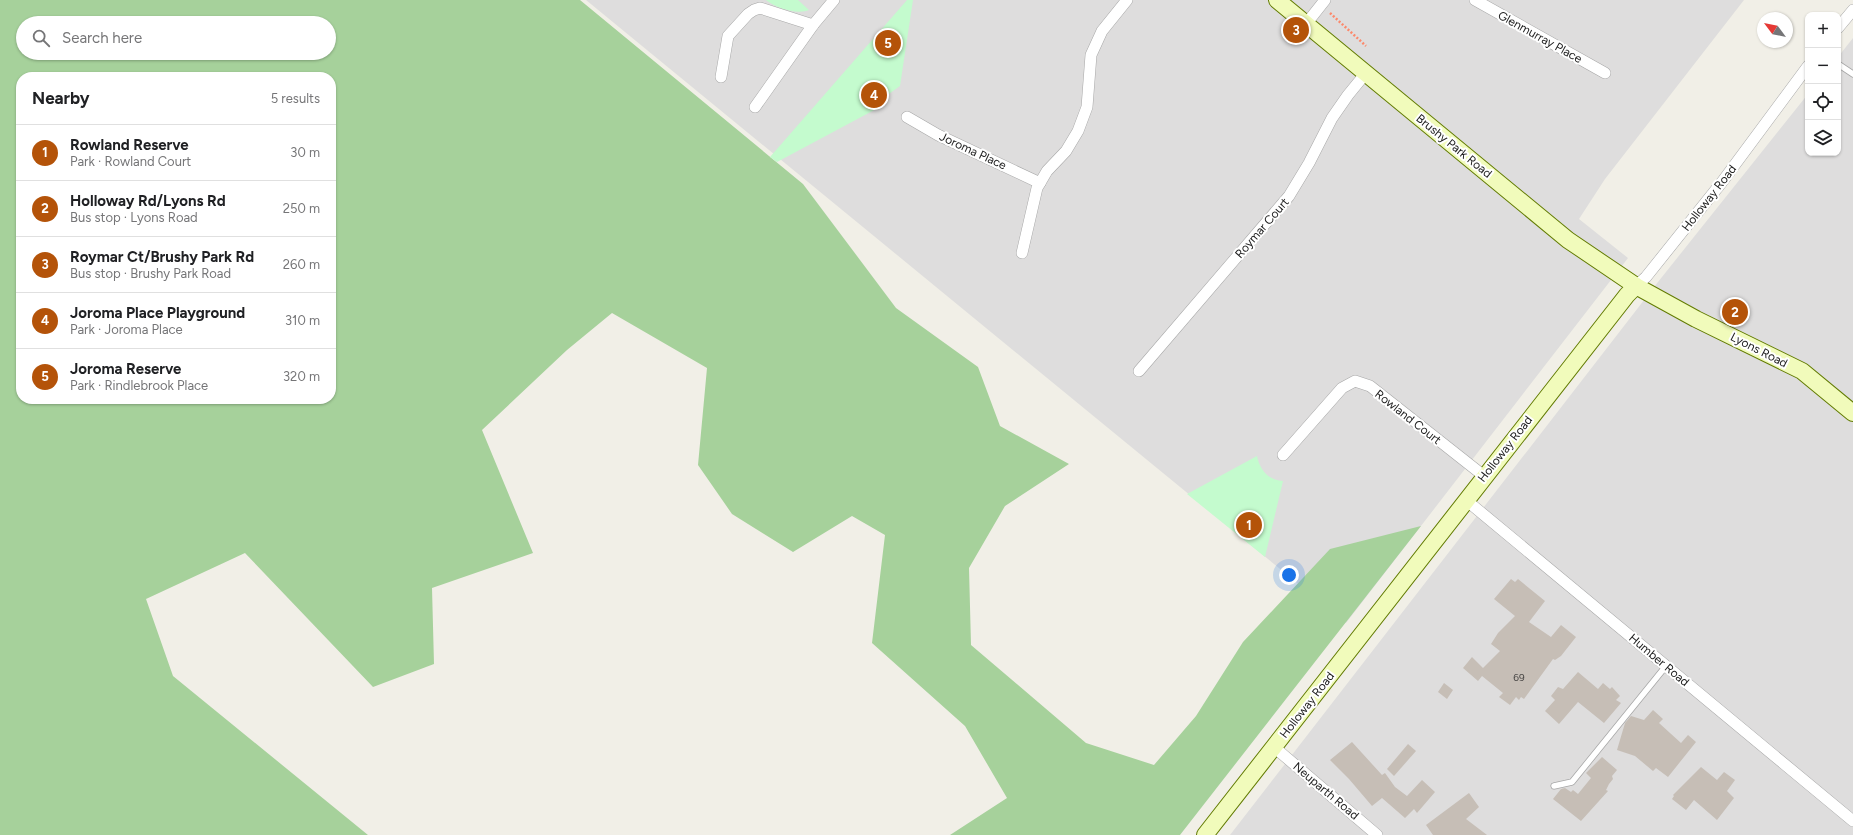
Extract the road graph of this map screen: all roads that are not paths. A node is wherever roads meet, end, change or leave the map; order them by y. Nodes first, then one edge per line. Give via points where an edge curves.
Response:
1 (834, 0) edge
2 (1127, 0) edge
3 (1277, 0) edge
4 (1475, 0) edge
5 (1323, 2) edge
6 (1853, 10) edge
7 (1306, 24) junction
8 (1841, 24) edge
9 (813, 25) junction
10 (1841, 66) edge
11 (1805, 70) edge
12 (1366, 73) junction
13 (1605, 73) dead end
14 (1853, 74) edge
15 (721, 77) dead end
16 (755, 107) dead end
17 (907, 117) dead end
18 (1040, 183) junction
19 (1022, 253) dead end
20 (1636, 286) junction
21 (1139, 371) dead end
22 (1853, 414) edge
23 (1283, 455) dead end
24 (1484, 476) junction
25 (1466, 500) junction
26 (1666, 666) junction
27 (1274, 748) junction
28 (1554, 786) dead end
29 (1853, 821) edge
30 (1205, 835) edge
31 (1378, 835) edge

1 - 9 street
2 - 18 street via 1102,31 1091,55 1087,107 1078,131 1066,151 1047,171
3 - 7 main road, Brushy Park Road
4 - 13 street, Glenmurray Place
5 - 7 street
6 - 8 street
7 - 12 main road, Brushy Park Road
9 - 15 street via 760,8 754,10 728,36
9 - 16 street
10 - 14 lane
11 - 20 street, Holloway Road via 1722,182 1646,278
12 - 20 main road, Brushy Park Road via 1568,240
12 - 21 street, Roymar Court via 1332,118 1289,196
17 - 18 street, Joroma Place
18 - 19 street
20 - 22 main road, Lyons Road via 1696,319 1802,371
20 - 24 main road, Holloway Road
23 - 24 street, Rowland Court via 1342,388 1355,382 1370,386
24 - 25 main road, Holloway Road
25 - 26 street, Humber Road
25 - 27 main road, Holloway Road
26 - 28 lane via 1572,782
26 - 29 street, Humber Road
27 - 30 main road, Holloway Road
27 - 31 street, Neuparth Road

